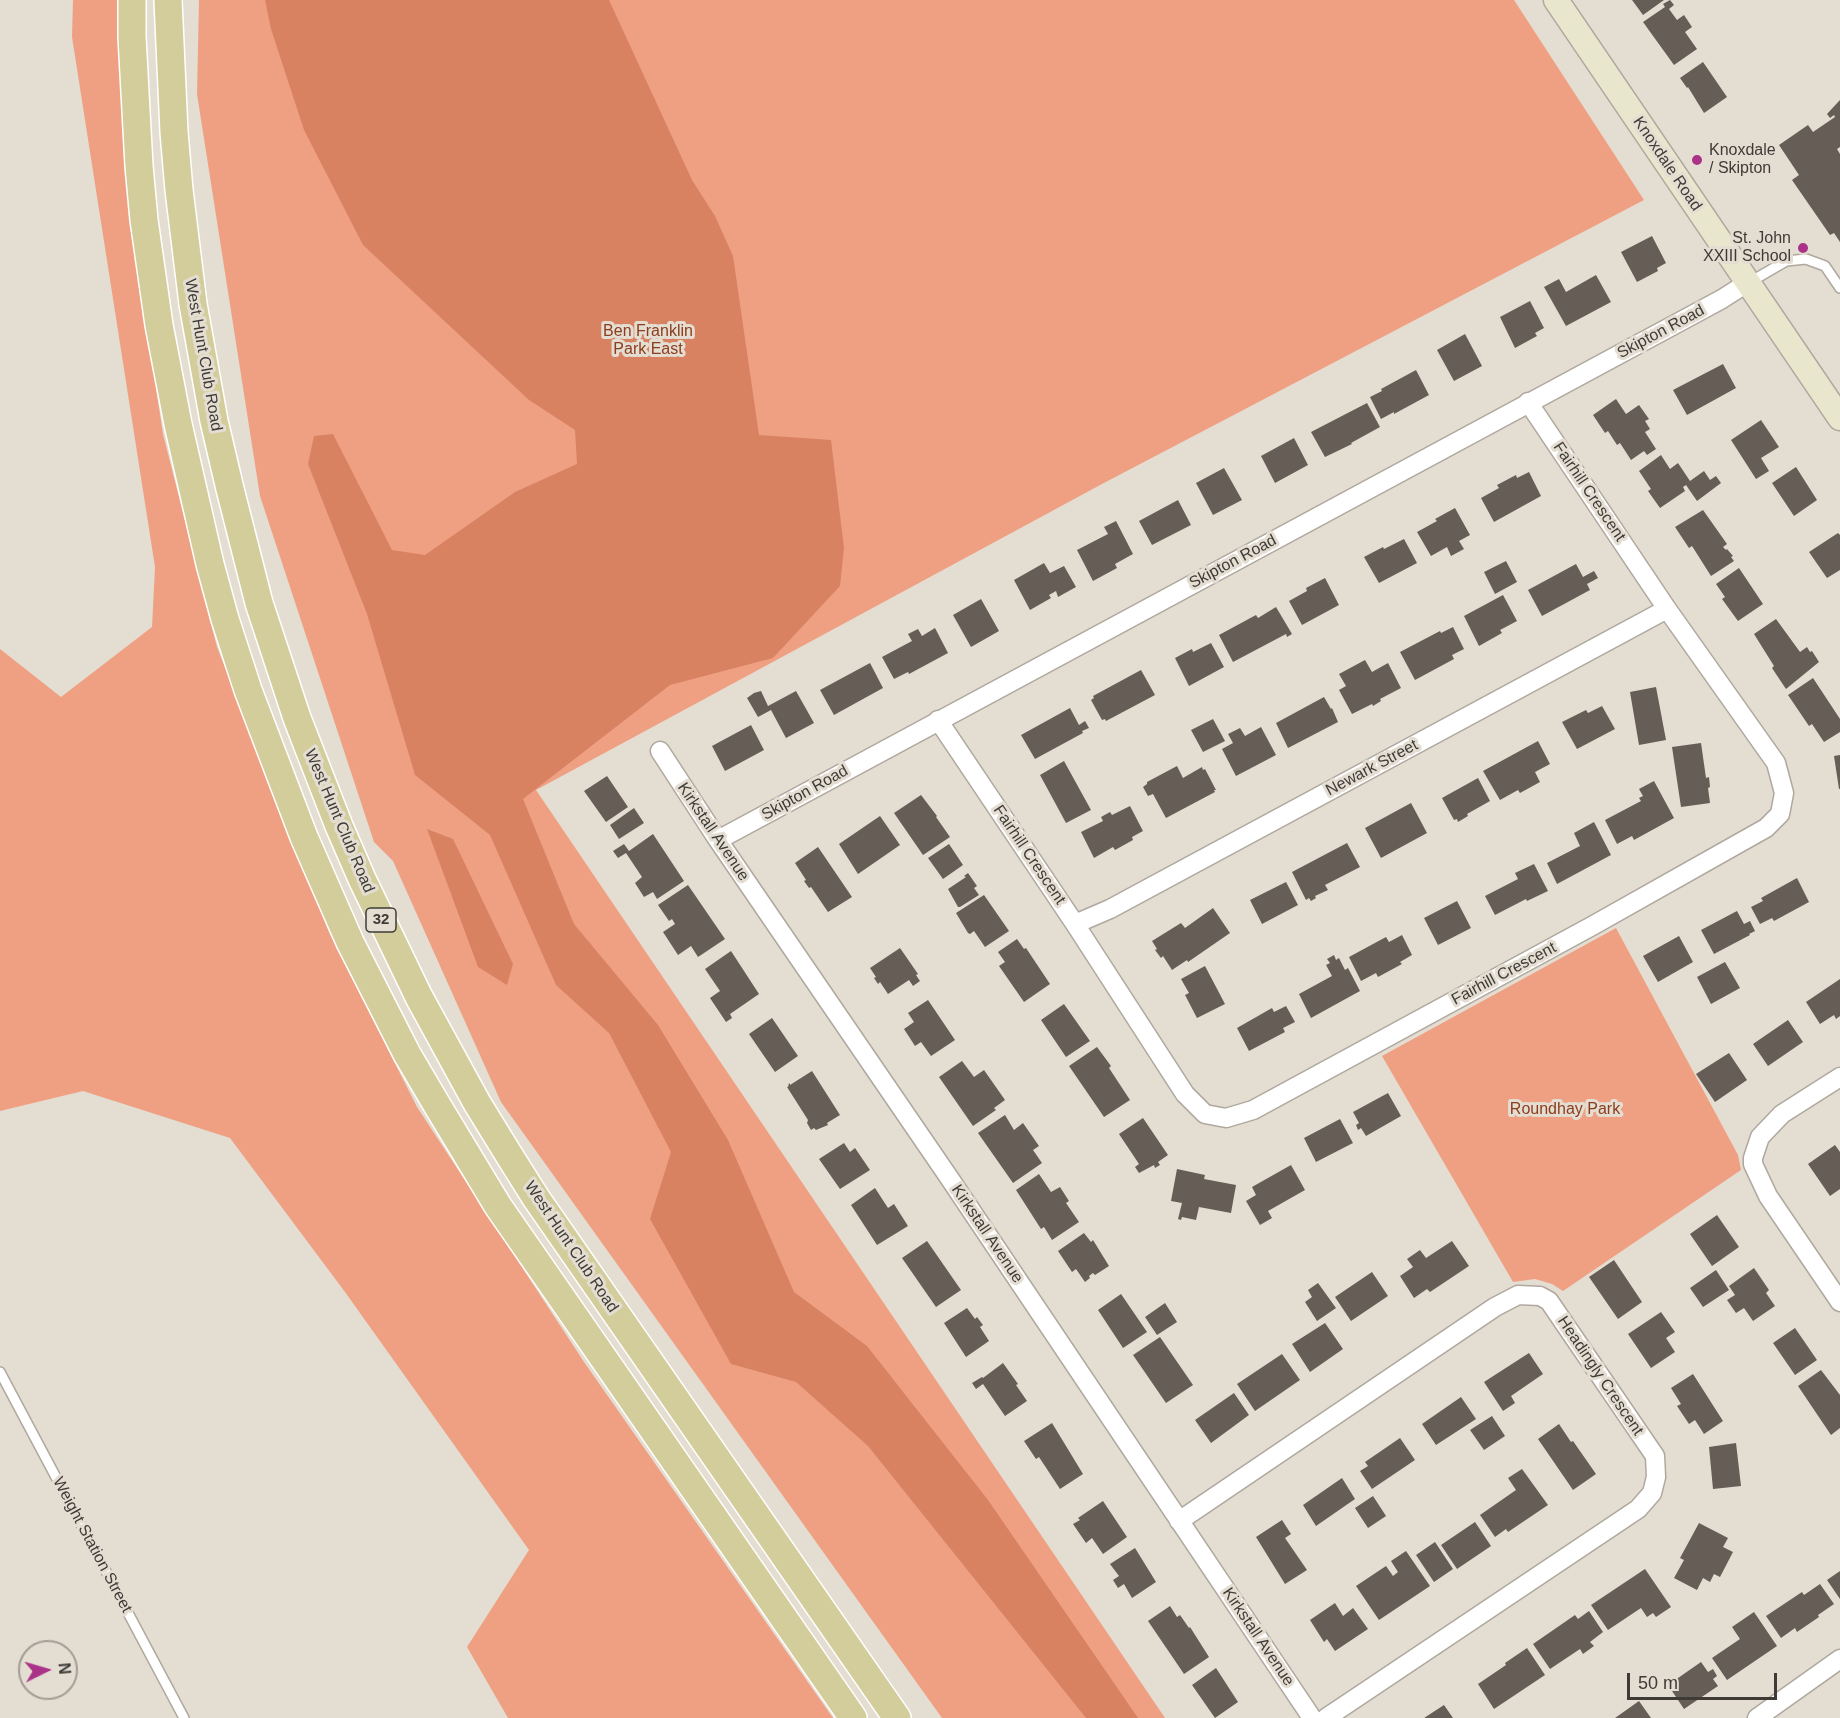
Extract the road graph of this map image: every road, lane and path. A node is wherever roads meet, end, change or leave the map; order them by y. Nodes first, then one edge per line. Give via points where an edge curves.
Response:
1 (132, 0) edge
2 (168, 0) edge
3 (1556, 0) edge
4 (1747, 283) junction
5 (1840, 288) edge
6 (1528, 402) junction
7 (1840, 418) edge
8 (1667, 609) junction
9 (938, 720) junction
10 (660, 751) dead end
11 (718, 840) junction
12 (1075, 924) junction
13 (1840, 1077) edge
14 (1840, 1302) edge
15 (0, 1372) edge
16 (1179, 1521) junction
17 (1840, 1659) edge
18 (184, 1718) edge
19 (853, 1718) edge
20 (897, 1718) edge
21 (1312, 1718) edge
22 (1326, 1718) edge
23 (1756, 1718) edge

1 - 19 main road, 32 via 142,198 159,325 178,424 225,619 304,837 350,942 407,1054 488,1189
2 - 20 main road, West Hunt Club Road / 32 via 179,190 193,304 214,421 260,603 297,718 339,826 419,997 509,1155
3 - 4 street, Knoxdale Road
4 - 5 lane via 1786,261 1806,259 1826,266
4 - 6 street, Skipton Road
4 - 7 street, Knoxdale Road
6 - 8 street, Fairhill Crescent
6 - 9 street, Skipton Road
8 - 12 street, Newark Street via 1110,909
8 - 12 street, Fairhill Crescent via 1776,763 1785,793 1780,814 1766,828 1592,926 1253,1110 1226,1118 1205,1114 1185,1094
9 - 11 street, Skipton Road
9 - 12 street, Fairhill Crescent
10 - 11 street, Kirkstall Avenue
11 - 16 street, Kirkstall Avenue
13 - 14 street via 1782,1114 1760,1137 1753,1164 1768,1196
15 - 18 lane, Weight Station Street
16 - 21 street, Kirkstall Avenue
16 - 22 street, Headingly Crescent via 1518,1294 1549,1301 1655,1456 1652,1492 1638,1509
17 - 23 street

